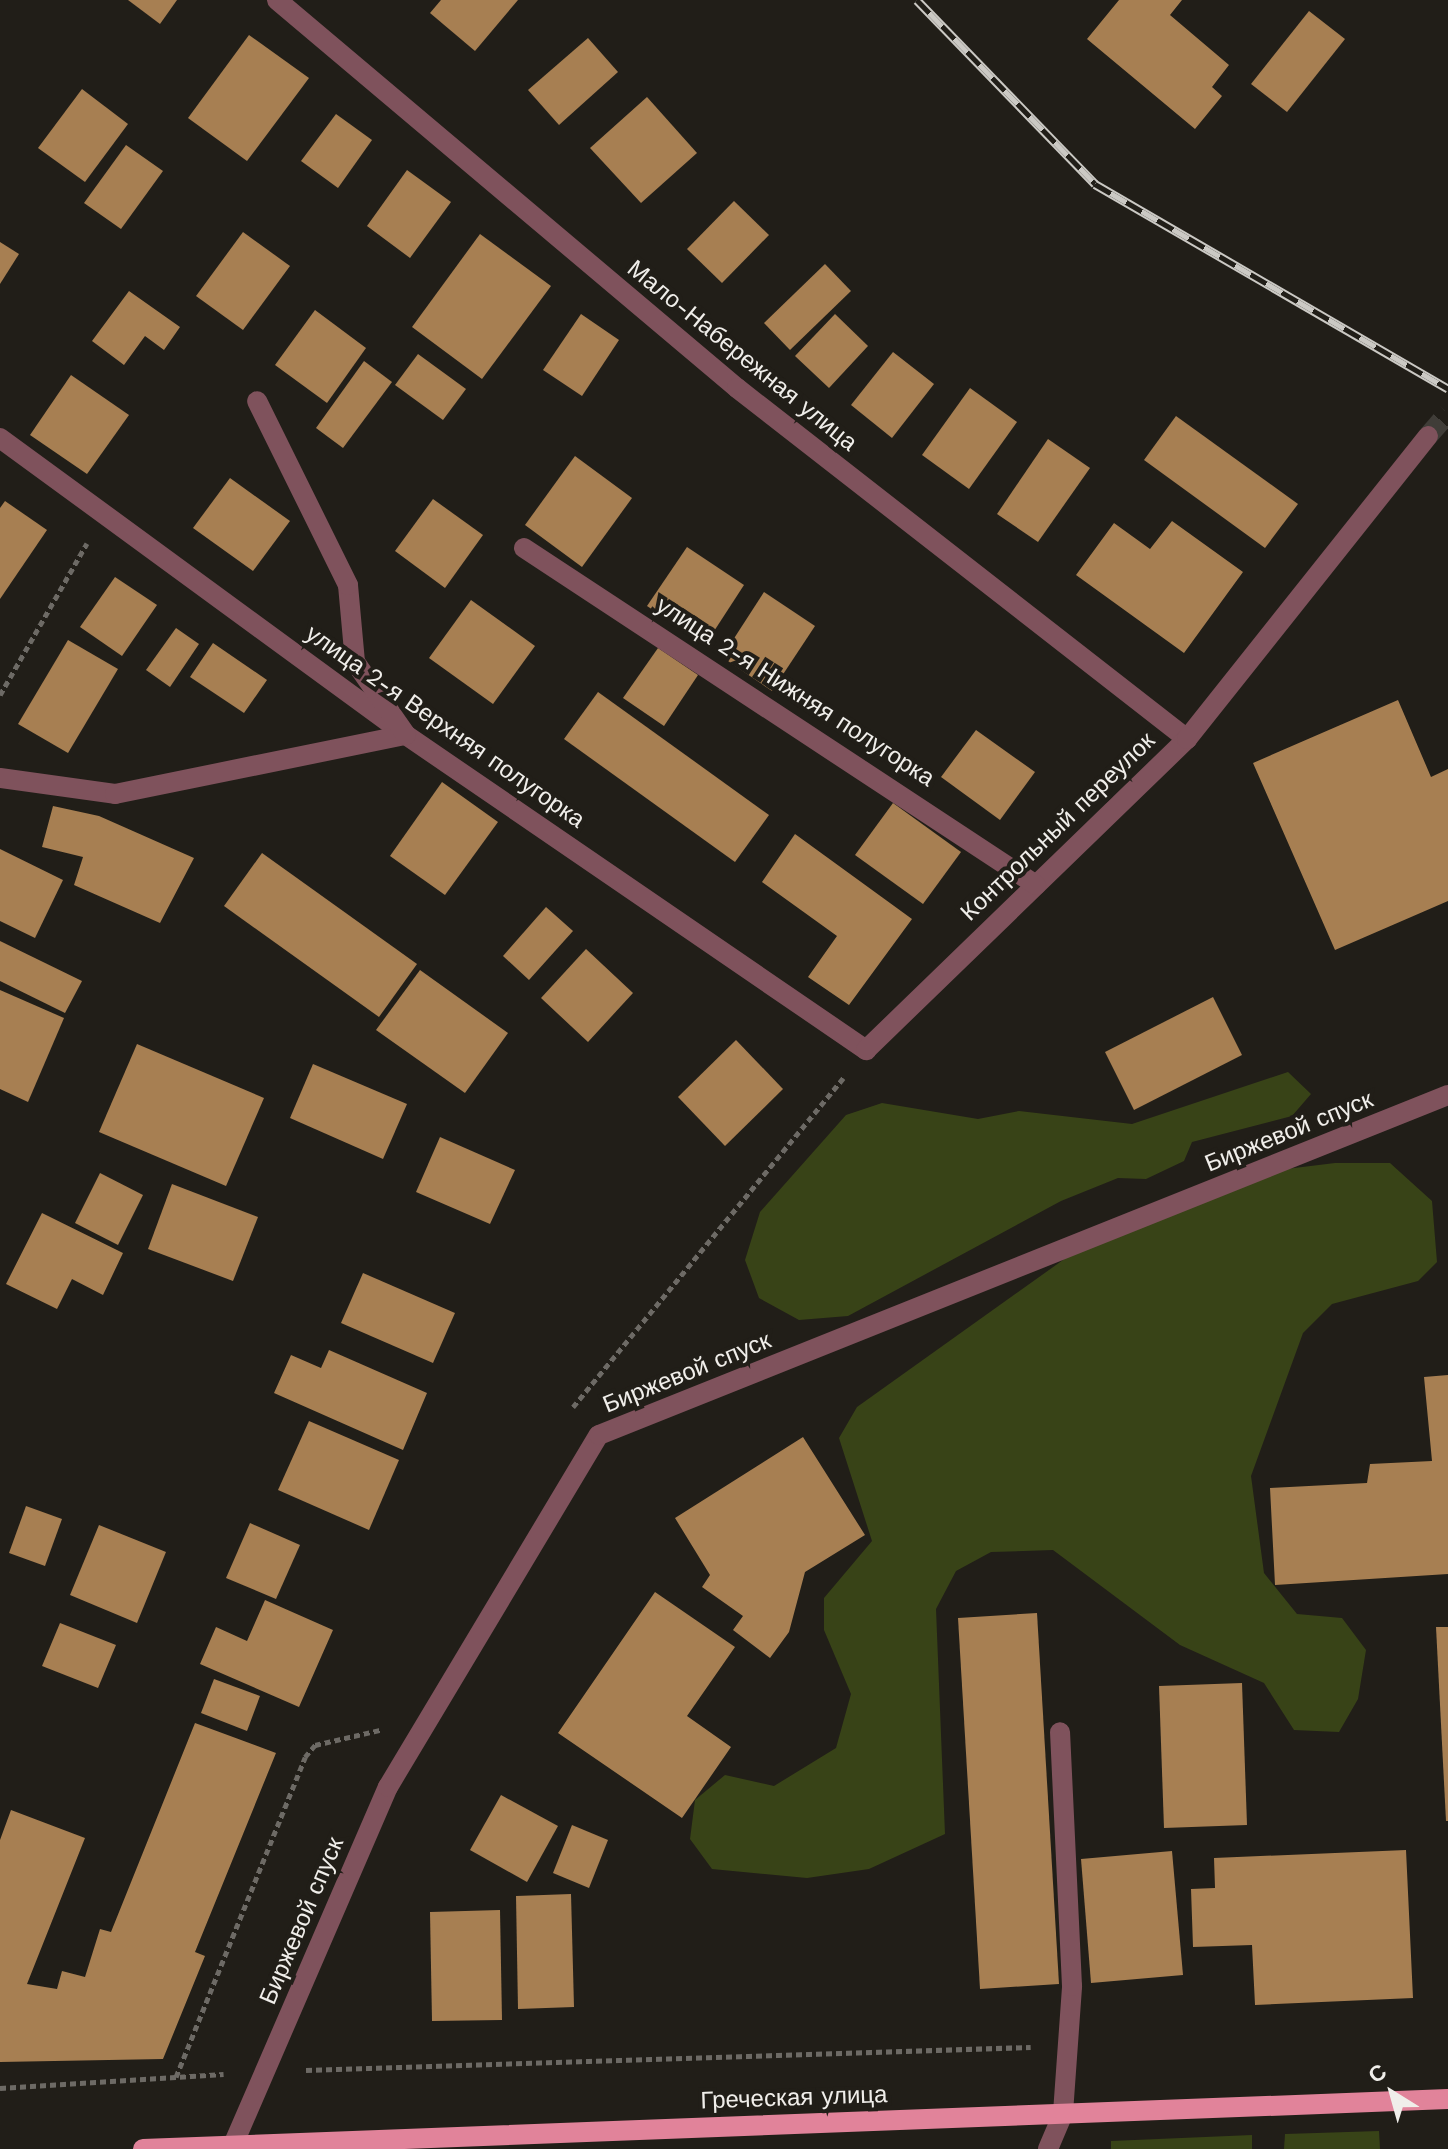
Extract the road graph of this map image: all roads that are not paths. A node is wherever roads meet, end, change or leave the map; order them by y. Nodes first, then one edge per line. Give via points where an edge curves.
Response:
1 (277, 0) edge
2 (257, 401) dead end
3 (1428, 436) tunnel mouth
4 (0, 438) edge
5 (524, 548) dead end
6 (406, 735) junction
7 (1187, 739) junction
8 (0, 778) edge
9 (1036, 885) junction
10 (866, 1050) joint
11 (1448, 1095) edge
12 (1060, 1732) dead end
13 (1448, 2099) edge
14 (1063, 2113) junction
15 (233, 2145) junction
16 (143, 2149) edge
17 (1048, 2149) edge

1 - 7 street, Мало-Набережная улица via 737,388
2 - 6 street via 348,585 355,662
3 - 7 street, Контрольный переулок
4 - 6 street, улица 2-я Верхняя полугорка
5 - 9 street, улица 2-я Нижняя полугорка
6 - 8 street via 115,794
6 - 10 street, улица 2-я Верхняя полугорка
7 - 9 street, Контрольный переулок
9 - 10 street, Контрольный переулок
11 - 15 street, Биржевой спуск via 599,1435 388,1787
12 - 14 street via 1072,1986
13 - 14 main road, Греческая улица
14 - 15 main road, Греческая улица
14 - 17 street
15 - 16 main road, Греческая улица

